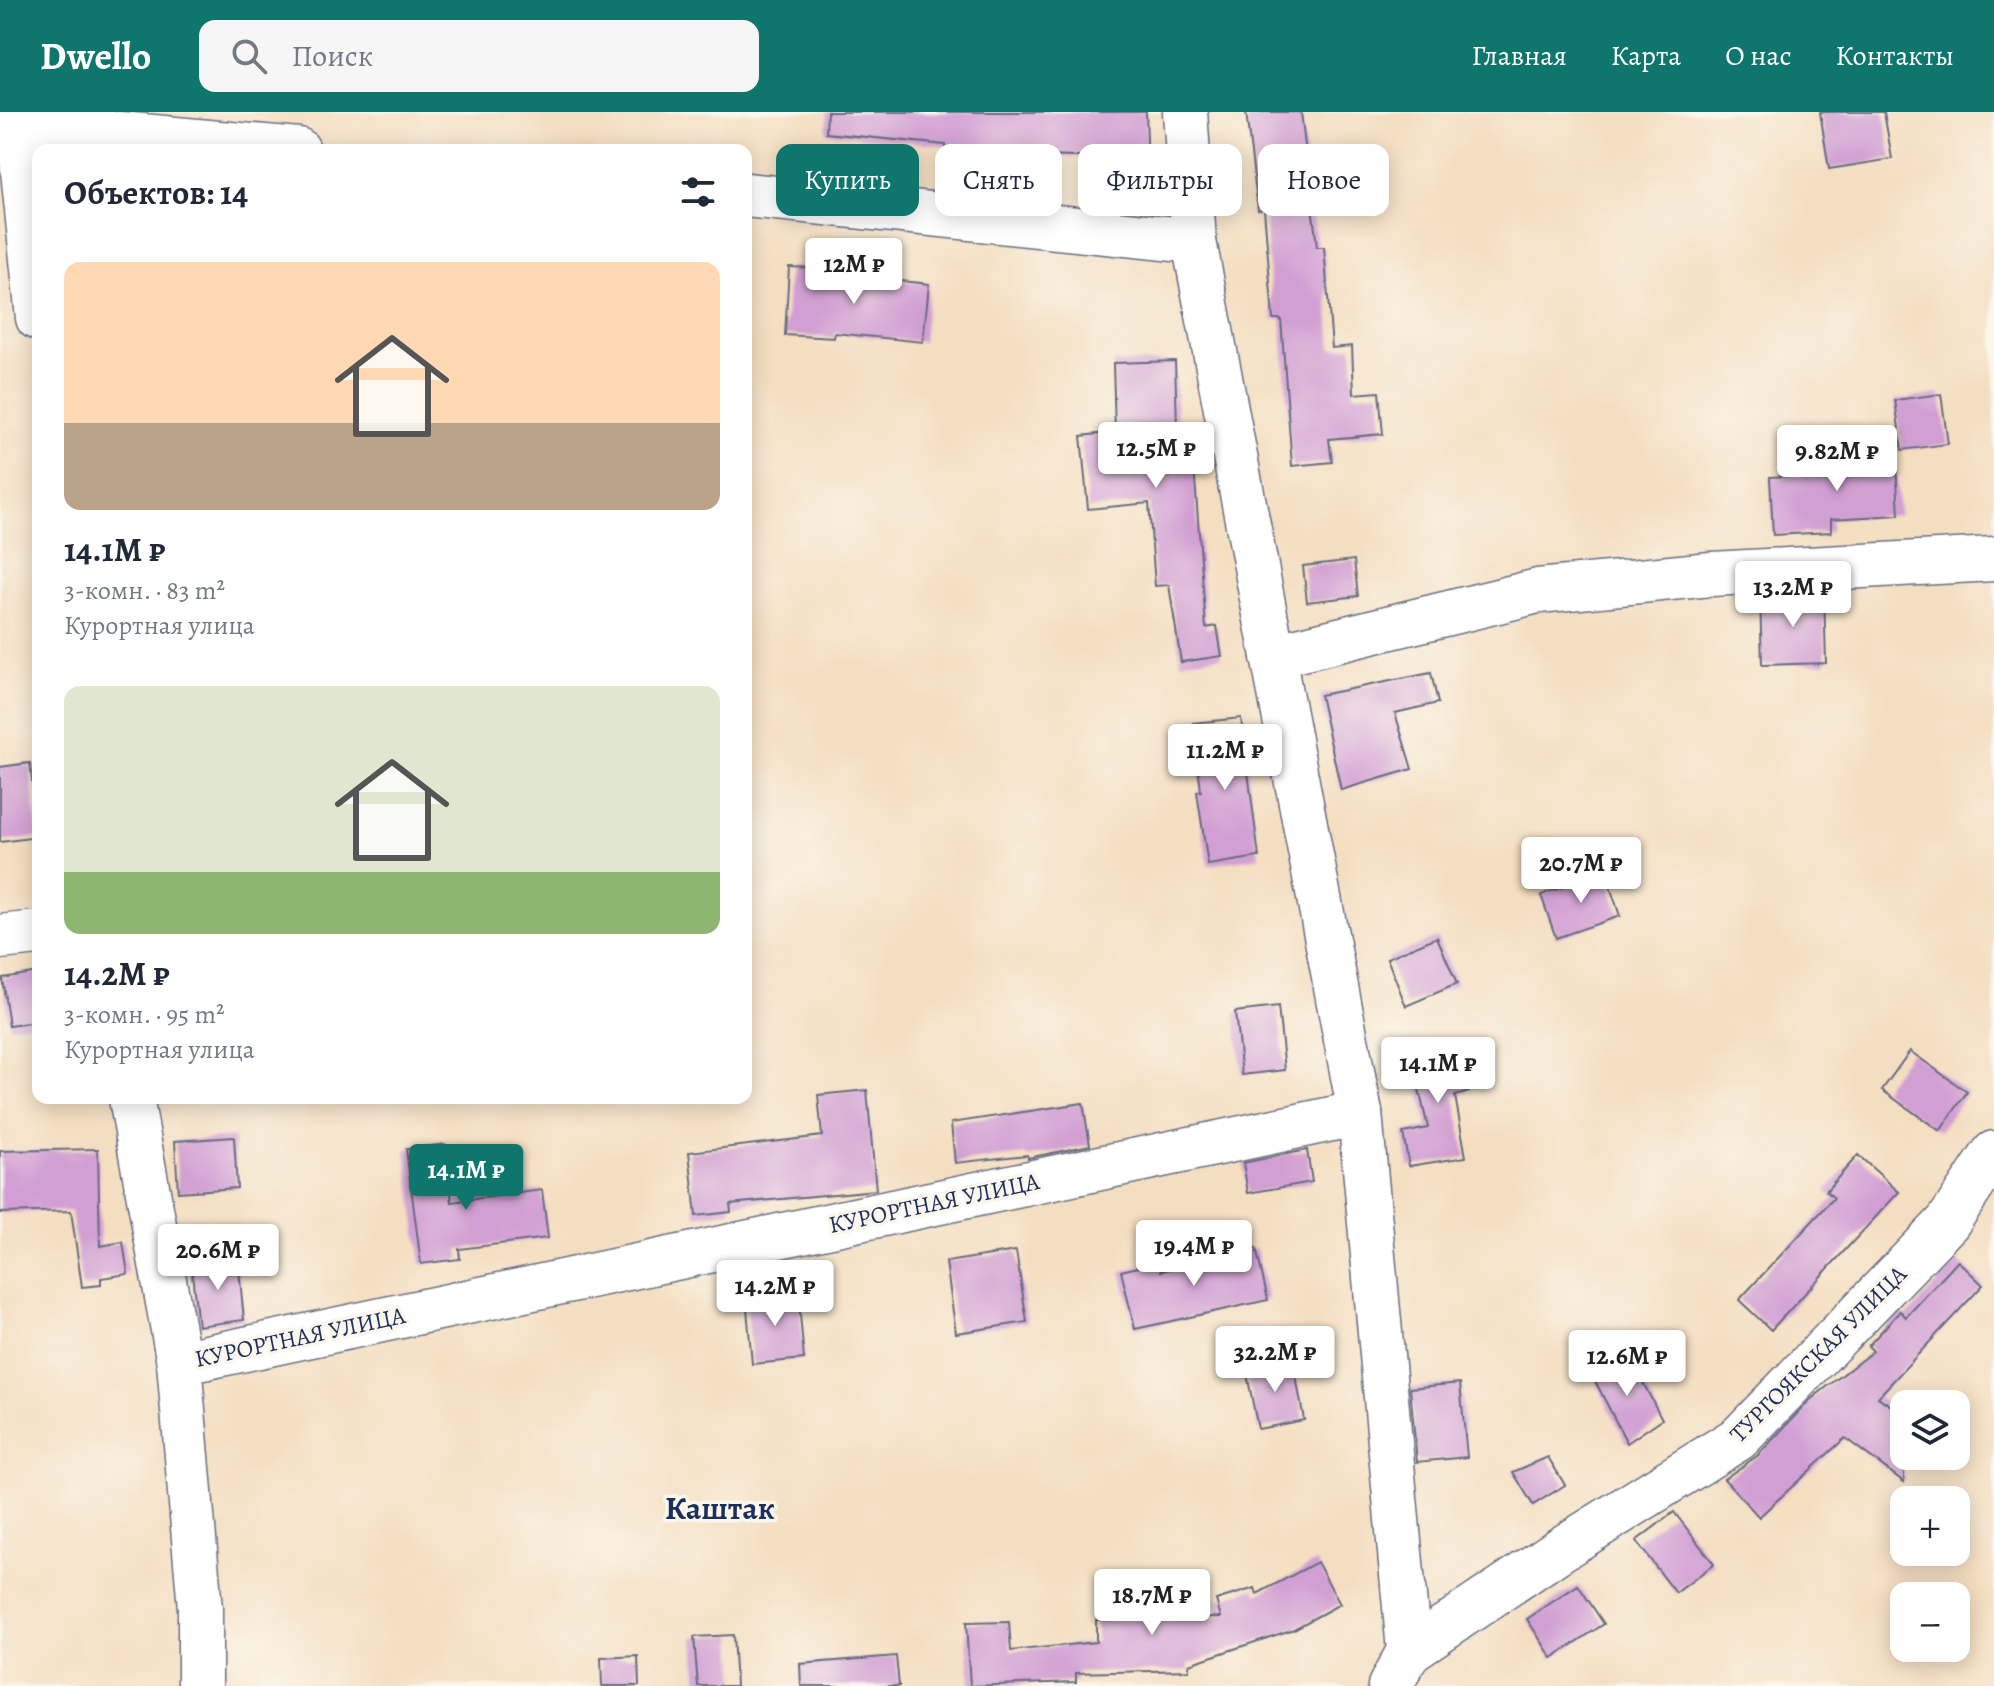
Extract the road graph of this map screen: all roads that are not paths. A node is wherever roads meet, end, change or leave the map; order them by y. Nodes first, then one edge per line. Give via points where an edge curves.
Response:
1 (1185, 112) edge
2 (12, 119) edge
3 (243, 144) edge
4 (752, 196) edge
5 (1194, 241) junction
6 (32, 272) edge
7 (1994, 559) edge
8 (1273, 656) junction
9 (32, 934) edge
10 (0, 937) edge
11 (132, 1104) edge
12 (1360, 1113) junction
13 (1994, 1153) edge
14 (179, 1363) junction
15 (1399, 1669) edge
16 (200, 1686) edge

1 - 5 street
2 - 3 street
2 - 6 street
4 - 5 street
5 - 8 street
7 - 8 street via 1711,574 1538,591
8 - 12 street
9 - 10 street
11 - 14 street
12 - 14 street, КУРОРТНАЯ УЛИЦА
12 - 15 street
13 - 15 street, ТУРГОЯКСКАЯ УЛИЦА via 1948,1222 1739,1438 1561,1549
14 - 16 street via 200,1609

